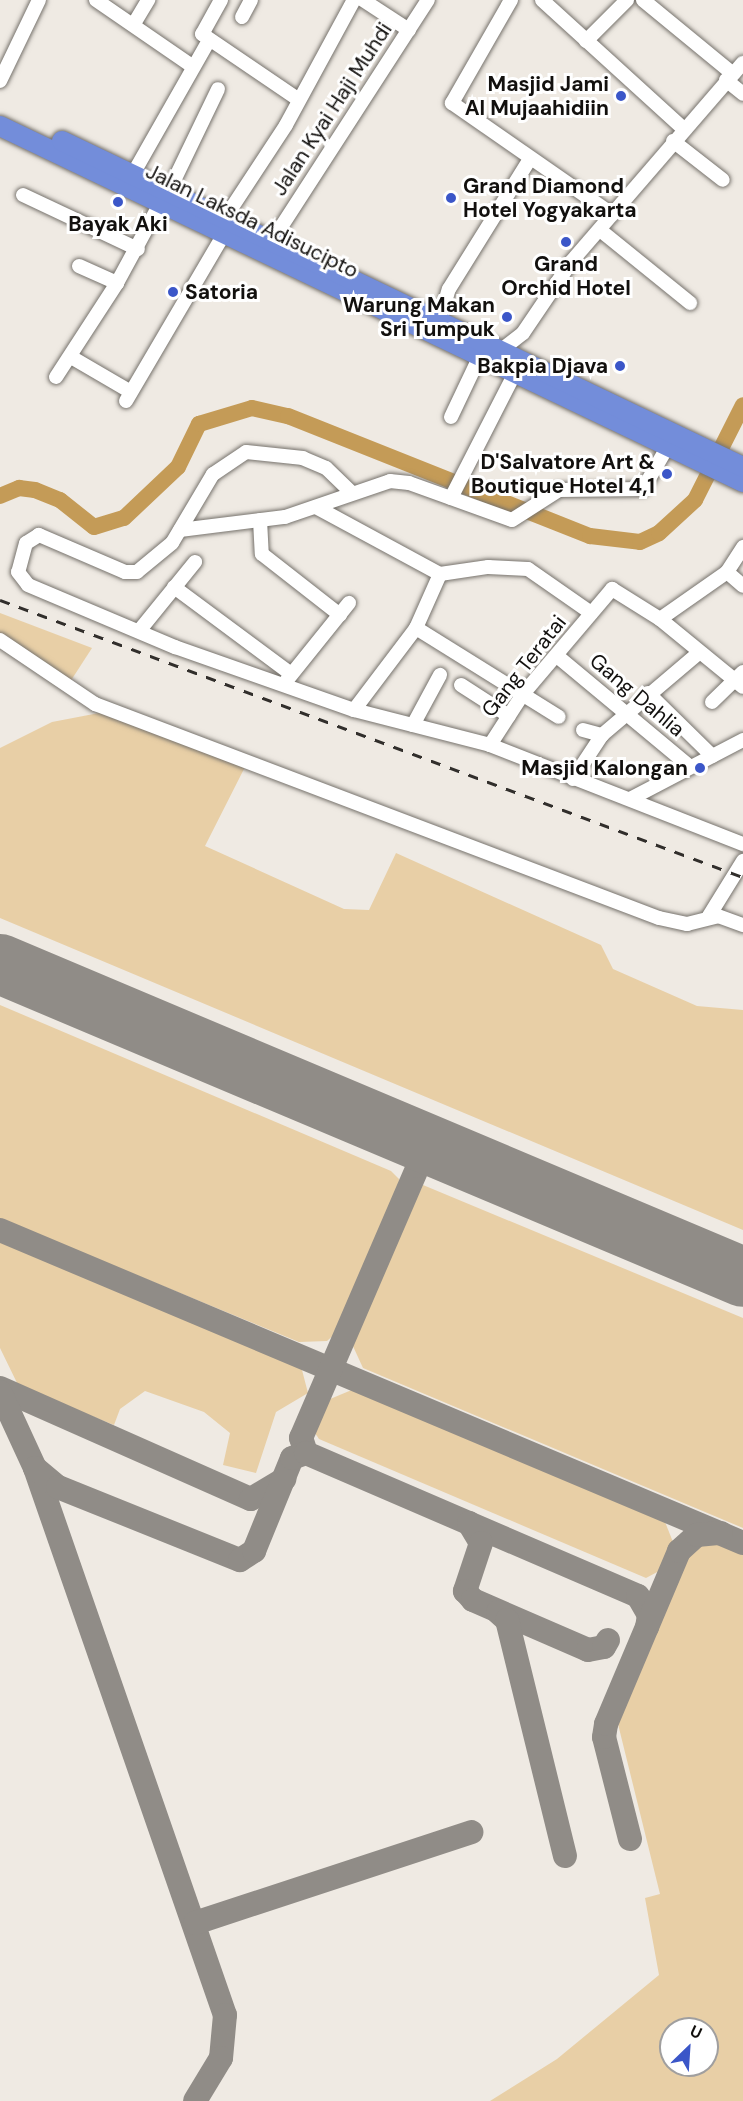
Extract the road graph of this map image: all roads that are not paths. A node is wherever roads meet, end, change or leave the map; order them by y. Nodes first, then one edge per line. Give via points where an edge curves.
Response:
1 (39, 0) edge
2 (96, 0) edge
3 (148, 0) edge
4 (221, 0) edge
5 (251, 0) edge
6 (354, 0) edge
7 (363, 0) edge
8 (428, 0) edge
9 (511, 0) edge
10 (542, 0) edge
11 (627, 0) edge
12 (643, 0) edge
13 (242, 17) dead end
14 (135, 22) junction
15 (409, 30) junction
16 (209, 40) junction
17 (586, 41) junction
18 (743, 63) edge
19 (192, 66) junction
20 (729, 77) junction
21 (0, 81) edge
22 (218, 89) dead end
23 (743, 94) edge
24 (300, 100) junction
25 (0, 112) edge
26 (0, 126) edge
27 (684, 129) junction
28 (673, 141) junction
29 (530, 159) junction
30 (133, 174) junction
31 (723, 180) dead end
32 (23, 195) dead end
33 (165, 197) junction
34 (612, 214) junction
35 (224, 226) junction
36 (600, 230) junction
37 (272, 241) junction
38 (138, 249) junction
39 (79, 266) dead end
40 (117, 283) junction
41 (690, 303) dead end
42 (439, 323) junction
43 (523, 333) junction
44 (500, 351) junction
45 (71, 357) junction
46 (479, 357) junction
47 (517, 368) junction
48 (56, 377) dead end
49 (452, 417) dead end
50 (668, 446) junction
51 (699, 452) junction
52 (742, 476) edge
53 (352, 493) junction
54 (451, 498) junction
55 (316, 507) junction
56 (260, 520) junction
57 (180, 530) junction
58 (743, 547) edge
59 (195, 562) dead end
60 (727, 572) junction
61 (440, 574) junction
62 (743, 586) edge
63 (174, 587) junction
64 (349, 603) dead end
65 (591, 613) junction
66 (340, 615) junction
67 (660, 619) junction
68 (416, 628) junction
69 (139, 631) junction
70 (0, 640) edge
71 (700, 652) junction
72 (557, 656) junction
73 (290, 673) junction
74 (440, 675) dead end
75 (740, 679) edge
76 (461, 685) dead end
77 (284, 688) junction
78 (648, 693) junction
79 (523, 694) junction
80 (712, 702) dead end
81 (354, 710) junction
82 (627, 713) junction
83 (509, 716) junction
84 (559, 717) dead end
85 (413, 725) junction
86 (583, 730) dead end
87 (602, 735) junction
88 (743, 740) edge
89 (490, 745) junction
90 (712, 756) junction
91 (690, 767) junction
92 (573, 779) junction
93 (632, 798) junction
94 (743, 844) edge
95 (743, 861) edge
96 (709, 916) junction
97 (743, 925) edge

1 - 21 street
2 - 14 street
3 - 14 street
4 - 16 street via 201,32
5 - 13 street
6 - 24 street
7 - 15 street
8 - 15 street, Jalan Kyai Haji Muhdi
9 - 29 street via 452,103
10 - 17 street
11 - 17 street
12 - 20 street
14 - 19 street
15 - 37 street, Jalan Kyai Haji Muhdi
16 - 19 street
16 - 24 street
17 - 27 street
18 - 20 street
19 - 30 street
20 - 23 street
20 - 27 street
22 - 33 street
24 - 35 street
25 - 30 highway, Jalan Laksda Adisucipto
26 - 33 highway, Jalan Laksda Adisucipto
27 - 28 street
28 - 31 street
28 - 34 street
29 - 34 street
29 - 42 street via 448,290
30 - 33 highway, Jalan Laksda Adisucipto
32 - 38 street
33 - 35 highway, Jalan Laksda Adisucipto
33 - 38 street
34 - 36 street
35 - 37 highway, Jalan Laksda Adisucipto
35 - 45 street via 129,396
35 - 46 highway, Jalan Laksda Adisucipto
36 - 41 street
36 - 43 street
37 - 42 highway, Jalan Laksda Adisucipto
38 - 40 street
39 - 40 street
40 - 45 street
42 - 44 highway, Jalan Laksda Adisucipto
43 - 44 street
43 - 47 street
44 - 47 highway, Jalan Laksda Adisucipto
45 - 48 street
46 - 47 highway, Jalan Laksda Adisucipto
46 - 49 street
47 - 50 highway, Jalan Laksda Adisucipto
47 - 51 highway, Jalan Laksda Adisucipto
47 - 54 street
50 - 51 highway, Jalan Laksda Adisucipto
50 - 54 street via 643,489 559,490 506,521
51 - 52 highway, Jalan Laksda Adisucipto
53 - 54 street via 390,481
53 - 55 street
53 - 57 street via 326,468 303,458 246,453 213,474
55 - 56 street
55 - 61 street
56 - 57 street
56 - 66 street via 262,554
57 - 69 street via 137,572 125,572 39,535 26,543 18,560 18,572 28,585
58 - 60 street
59 - 63 street
60 - 62 street
60 - 67 street
61 - 65 street via 488,567 528,569
61 - 68 street
63 - 69 street
63 - 73 street
64 - 66 street
65 - 67 street, Gang Teratai via 612,589
65 - 72 street, Gang Teratai
66 - 73 street
67 - 71 street
68 - 79 street
68 - 81 street
69 - 77 street
70 - 96 street via 95,704 659,918 687,924
71 - 75 street
71 - 78 street
72 - 79 street, Gang Teratai
72 - 82 street, Gang Dahlia
73 - 77 street
74 - 85 street
75 - 80 street
76 - 83 street
77 - 81 street
78 - 82 street
78 - 90 street
79 - 83 street, Gang Teratai
79 - 84 street
81 - 85 street
82 - 87 street
82 - 91 street, Gang Dahlia
83 - 89 street, Gang Teratai
85 - 89 street
86 - 87 street
87 - 92 street
88 - 90 street
89 - 92 street
90 - 91 street
91 - 93 street
92 - 93 street
93 - 94 street
95 - 96 street
96 - 97 street

